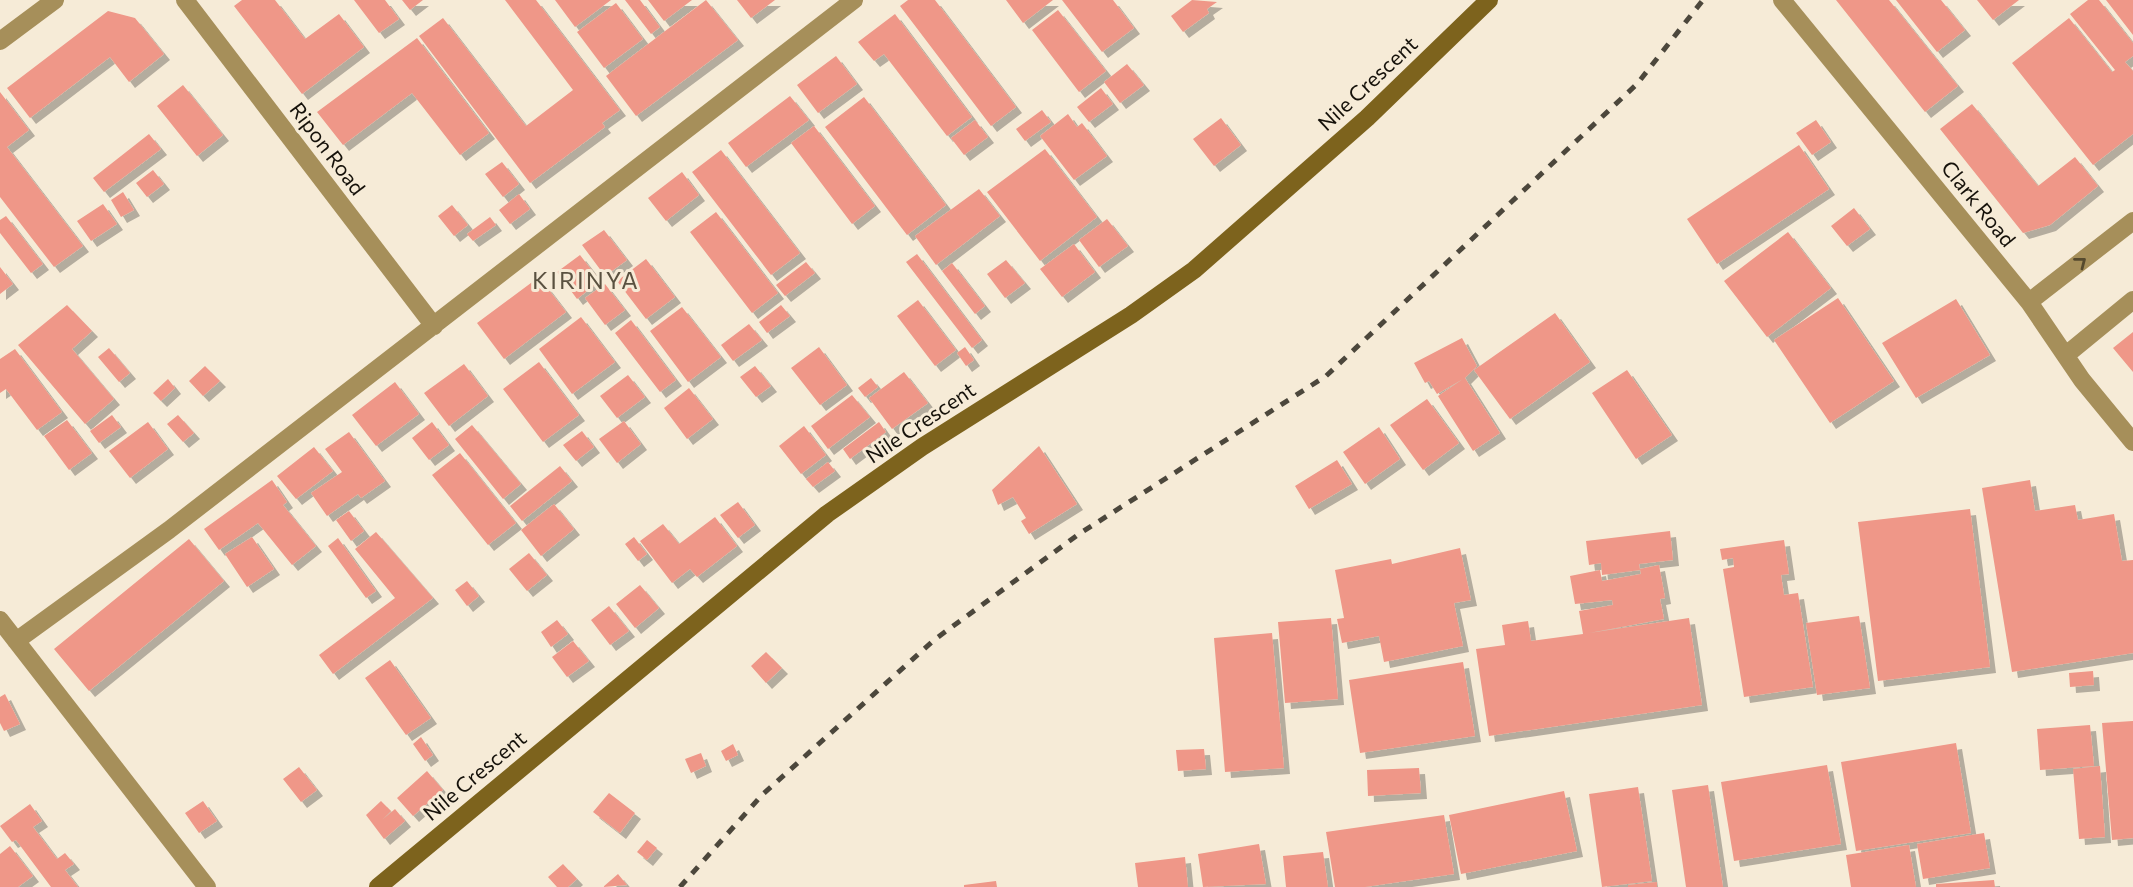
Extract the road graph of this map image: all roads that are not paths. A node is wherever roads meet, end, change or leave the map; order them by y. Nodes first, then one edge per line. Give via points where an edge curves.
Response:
1 (55, 0) edge
2 (185, 0) edge
3 (854, 0) edge
4 (1489, 0) edge
5 (1782, 0) edge
6 (0, 41) edge
7 (2133, 221) edge
8 (2133, 300) edge
9 (2029, 302) junction
10 (434, 326) junction
11 (2066, 355) junction
12 (2133, 442) edge
13 (0, 620) edge
14 (16, 641) junction
15 (207, 887) edge
16 (378, 887) edge

1 - 6 street
2 - 10 street, Ripon Road
3 - 10 street
4 - 16 street, Nile Crescent via 1367,118 1194,270 827,514
5 - 9 street, Clark Road
9 -> 7 street
8 - 11 street
9 - 11 street, Clark Road
10 - 14 street
11 - 12 street, Clark Road
13 - 14 street
14 - 15 street

